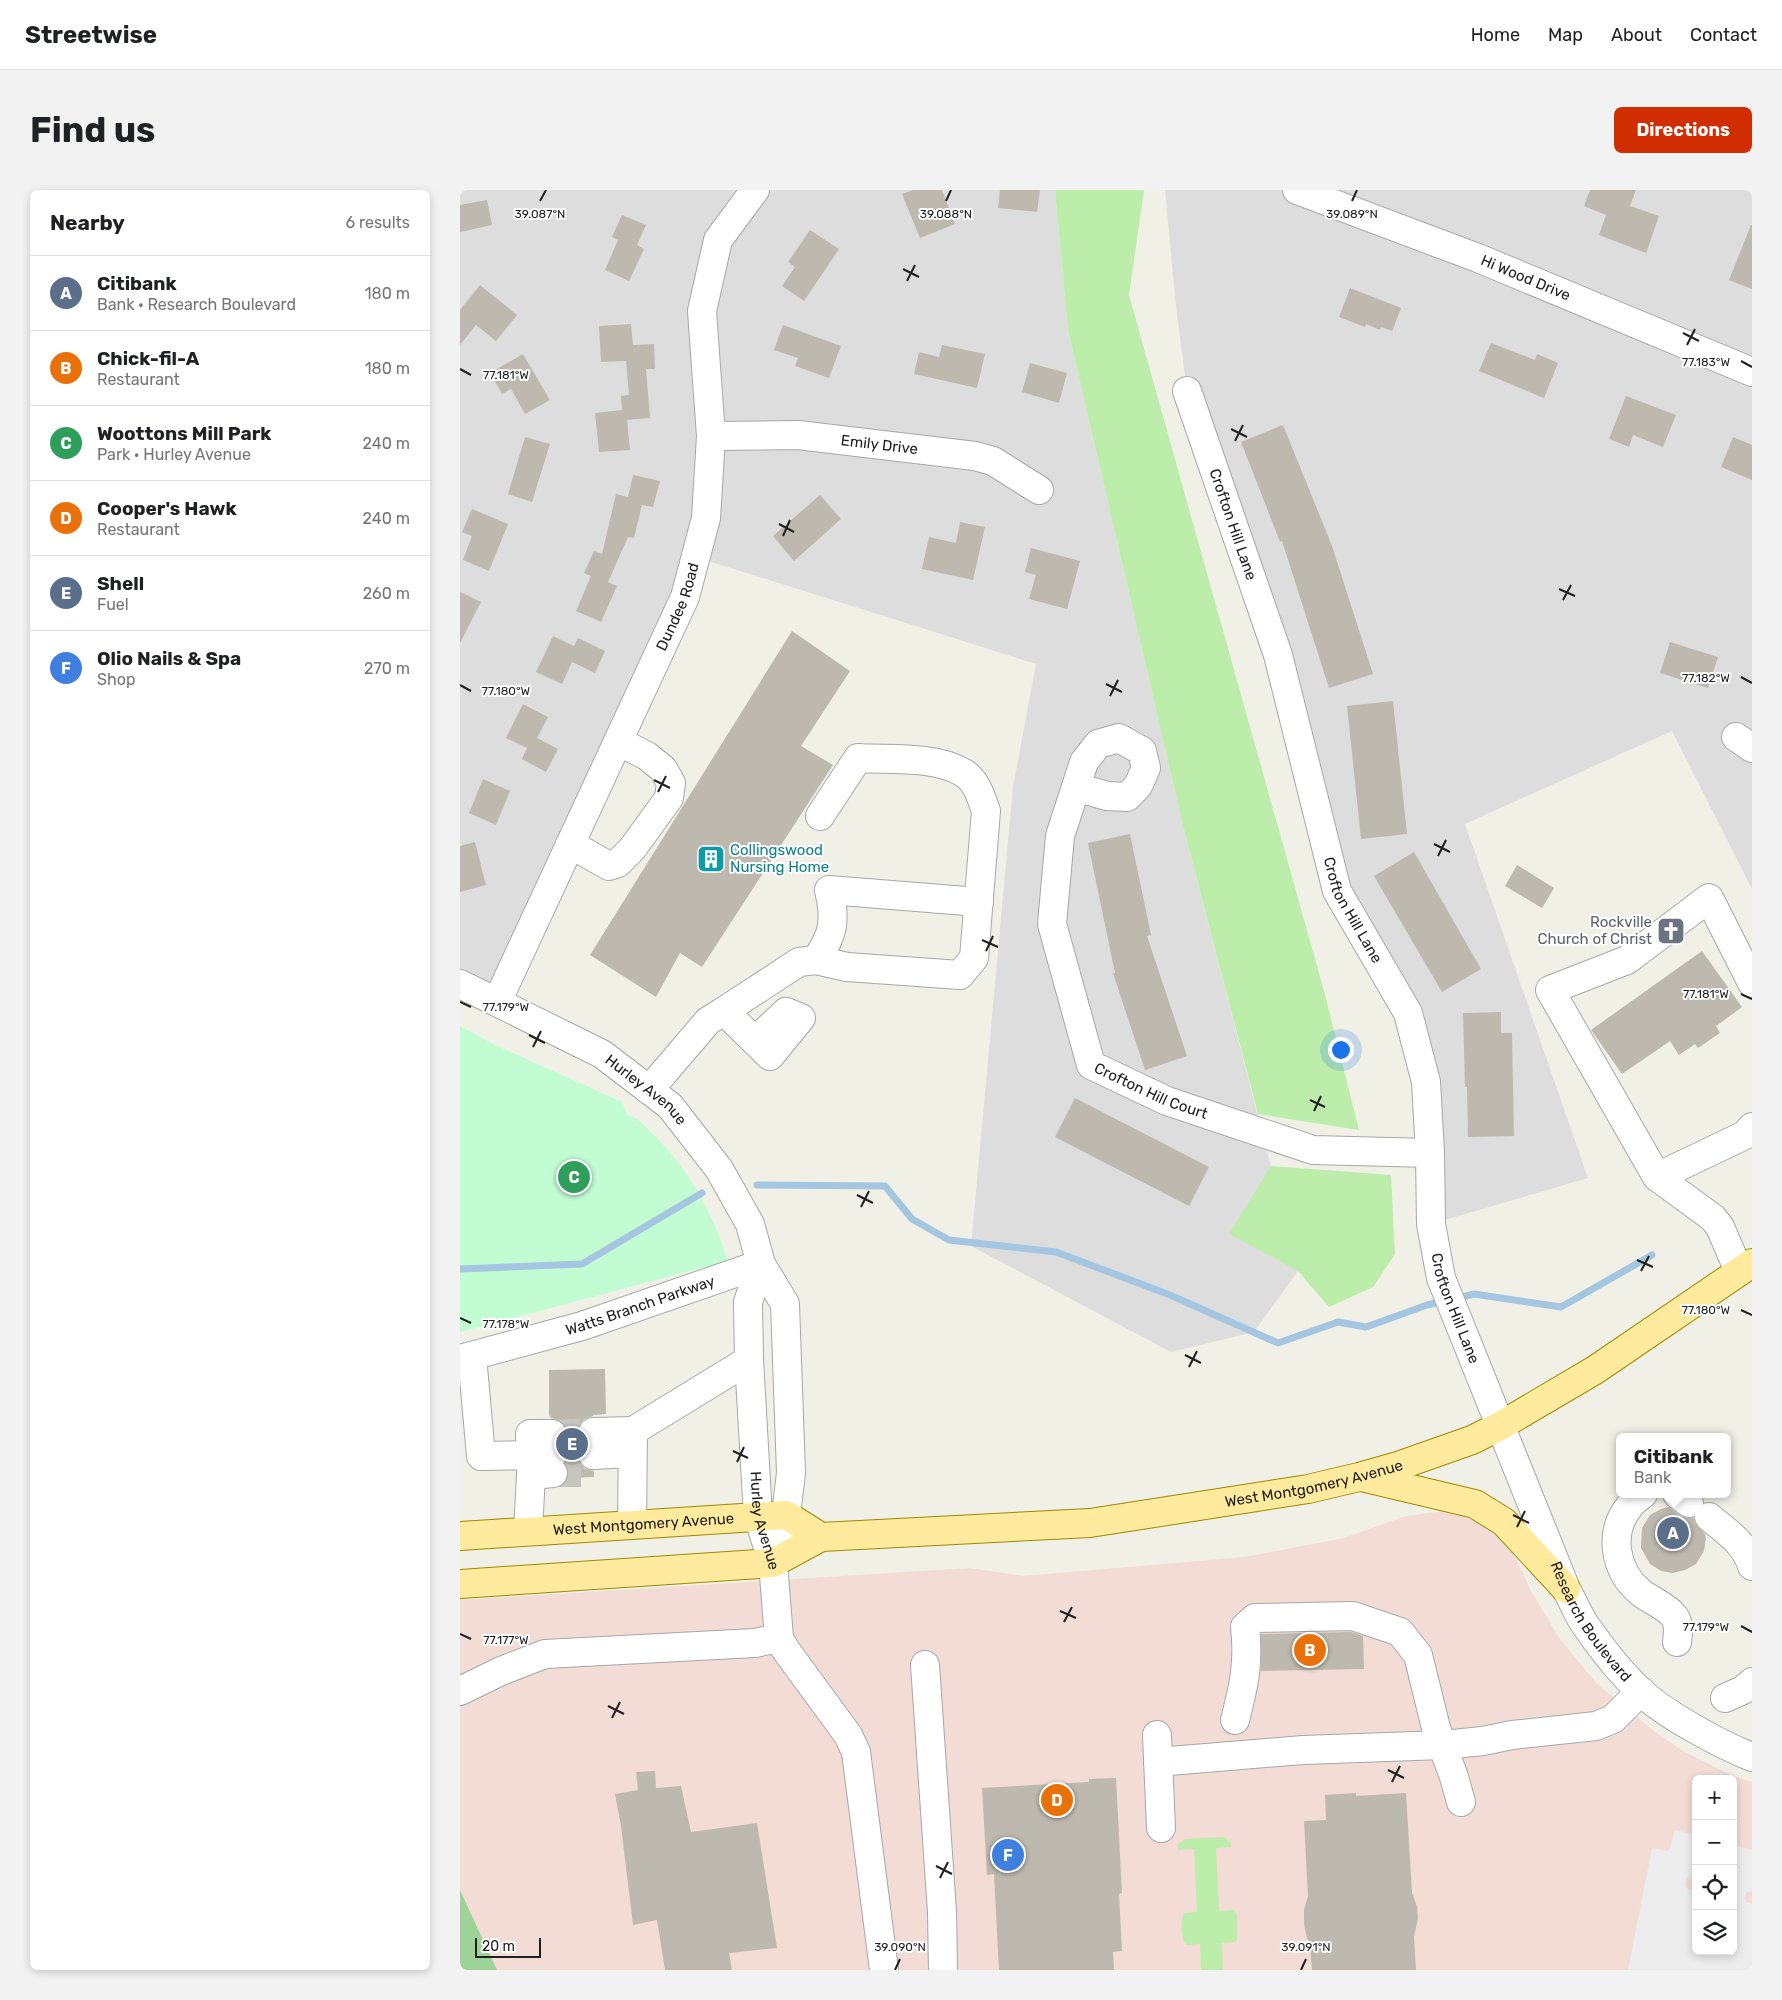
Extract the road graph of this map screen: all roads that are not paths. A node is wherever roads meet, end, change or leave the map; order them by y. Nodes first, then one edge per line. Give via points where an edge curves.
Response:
1 (755, 190) edge
2 (1298, 190) edge
3 (1752, 372) edge
4 (1187, 391) dead end
5 (711, 436) junction
6 (1039, 490) dead end
7 (618, 742) junction
8 (1076, 788) dead end
9 (820, 816) dead end
10 (570, 844) junction
11 (978, 902) junction
12 (816, 960) junction
13 (460, 984) edge
14 (1752, 984) edge
15 (497, 1002) junction
16 (724, 1011) junction
17 (754, 1040) dead end
18 (648, 1090) junction
19 (1752, 1128) edge
20 (1430, 1154) junction
21 (1657, 1177) junction
22 (761, 1264) junction
23 (1746, 1267) edge
24 (466, 1357) edge
25 (749, 1360) junction
26 (1500, 1426) junction
27 (632, 1452) junction
28 (1360, 1477) junction
29 (1638, 1498) edge
30 (1692, 1505) edge
31 (758, 1516) junction
32 (786, 1516) junction
33 (632, 1524) junction
34 (528, 1531) junction
35 (460, 1536) edge
36 (821, 1538) junction
37 (773, 1563) junction
38 (1752, 1566) edge
39 (460, 1584) edge
40 (1566, 1589) junction
41 (779, 1638) junction
42 (1677, 1642) dead end
43 (925, 1665) dead end
44 (1752, 1682) edge
45 (460, 1691) edge
46 (1641, 1692) junction
47 (1725, 1698) dead end
48 (1236, 1720) dead end
49 (1157, 1734) dead end
50 (1442, 1745) junction
51 (1752, 1757) edge
52 (1158, 1762) junction
53 (1460, 1802) dead end
54 (1161, 1828) dead end
55 (884, 1970) edge
56 (943, 1970) edge

1 - 5 street, Dundee Road via 718,240 702,311
2 - 3 street, Hi Wood Drive via 1478,258
4 - 20 street, Crofton Hill Lane via 1278,655 1337,891 1408,1013 1426,1082
5 - 6 street, Emily Drive via 798,435 975,456 993,460
5 - 7 street, Dundee Road via 706,518 685,597
7 - 10 street, Dundee Road
7 - 10 street via 647,756 663,769 671,783 669,798 618,863 609,866
8 - 20 street, Crofton Hill Court via 1060,836 1052,924 1091,1064 1167,1102 1313,1150
9 - 11 street via 858,758 936,762 963,772 979,790 986,811
10 - 15 street, Dundee Road
11 - 12 street via 974,958 960,975 847,967
11 - 12 street via 829,890 834,912 832,928 827,945
12 - 16 street via 799,962
13 - 15 street, Hurley Avenue
14 - 21 street via 1709,898 1627,960 1550,990
15 - 18 street, Hurley Avenue via 602,1054
16 - 17 street
16 - 18 street via 708,1021
18 - 22 street, Hurley Avenue via 670,1106 719,1169 750,1224
19 - 21 street via 1744,1135
20 - 26 street, Crofton Hill Lane via 1431,1224 1440,1278
21 - 23 street via 1713,1218
22 - 24 street, Watts Branch Parkway via 582,1326
22 - 25 street, Hurley Avenue via 748,1302
22 - 32 street, Hurley Avenue via 785,1304 791,1473
23 - 26 main road, West Montgomery Avenue via 1595,1370
24 - 34 street via 481,1456 544,1459
25 - 27 street
25 - 31 street, Hurley Avenue
26 - 28 main road, West Montgomery Avenue via 1472,1440
26 - 40 street, Research Boulevard
27 - 27 street via 593,1453
27 - 33 street
28 - 36 main road, West Montgomery Avenue via 1308,1489 1090,1522
28 - 40 main road via 1475,1504 1504,1522
29 - 42 street via 1622,1517 1618,1531 1616,1550 1620,1565 1639,1592 1674,1615 1679,1624
30 - 38 street via 1738,1540
31 - 32 main road, West Montgomery Avenue
31 - 33 main road, West Montgomery Avenue
31 - 37 street, Hurley Avenue
32 - 36 main road
32 - 37 street, Hurley Avenue
33 - 34 main road, West Montgomery Avenue
34 - 35 main road, West Montgomery Avenue
36 - 37 main road, West Montgomery Avenue
37 - 39 main road, West Montgomery Avenue
37 - 41 street
40 - 46 street, Research Boulevard via 1585,1625
41 - 45 street via 755,1643 545,1654
41 - 55 street via 848,1735 856,1752
43 - 56 street
44 - 47 street
46 - 50 street via 1614,1719 1596,1726
46 - 51 street, Research Boulevard via 1729,1748
48 - 50 street via 1247,1671 1245,1627 1255,1618 1353,1616 1400,1632 1418,1655
49 - 52 street
50 - 52 street via 1303,1750
50 - 53 street
52 - 54 street

